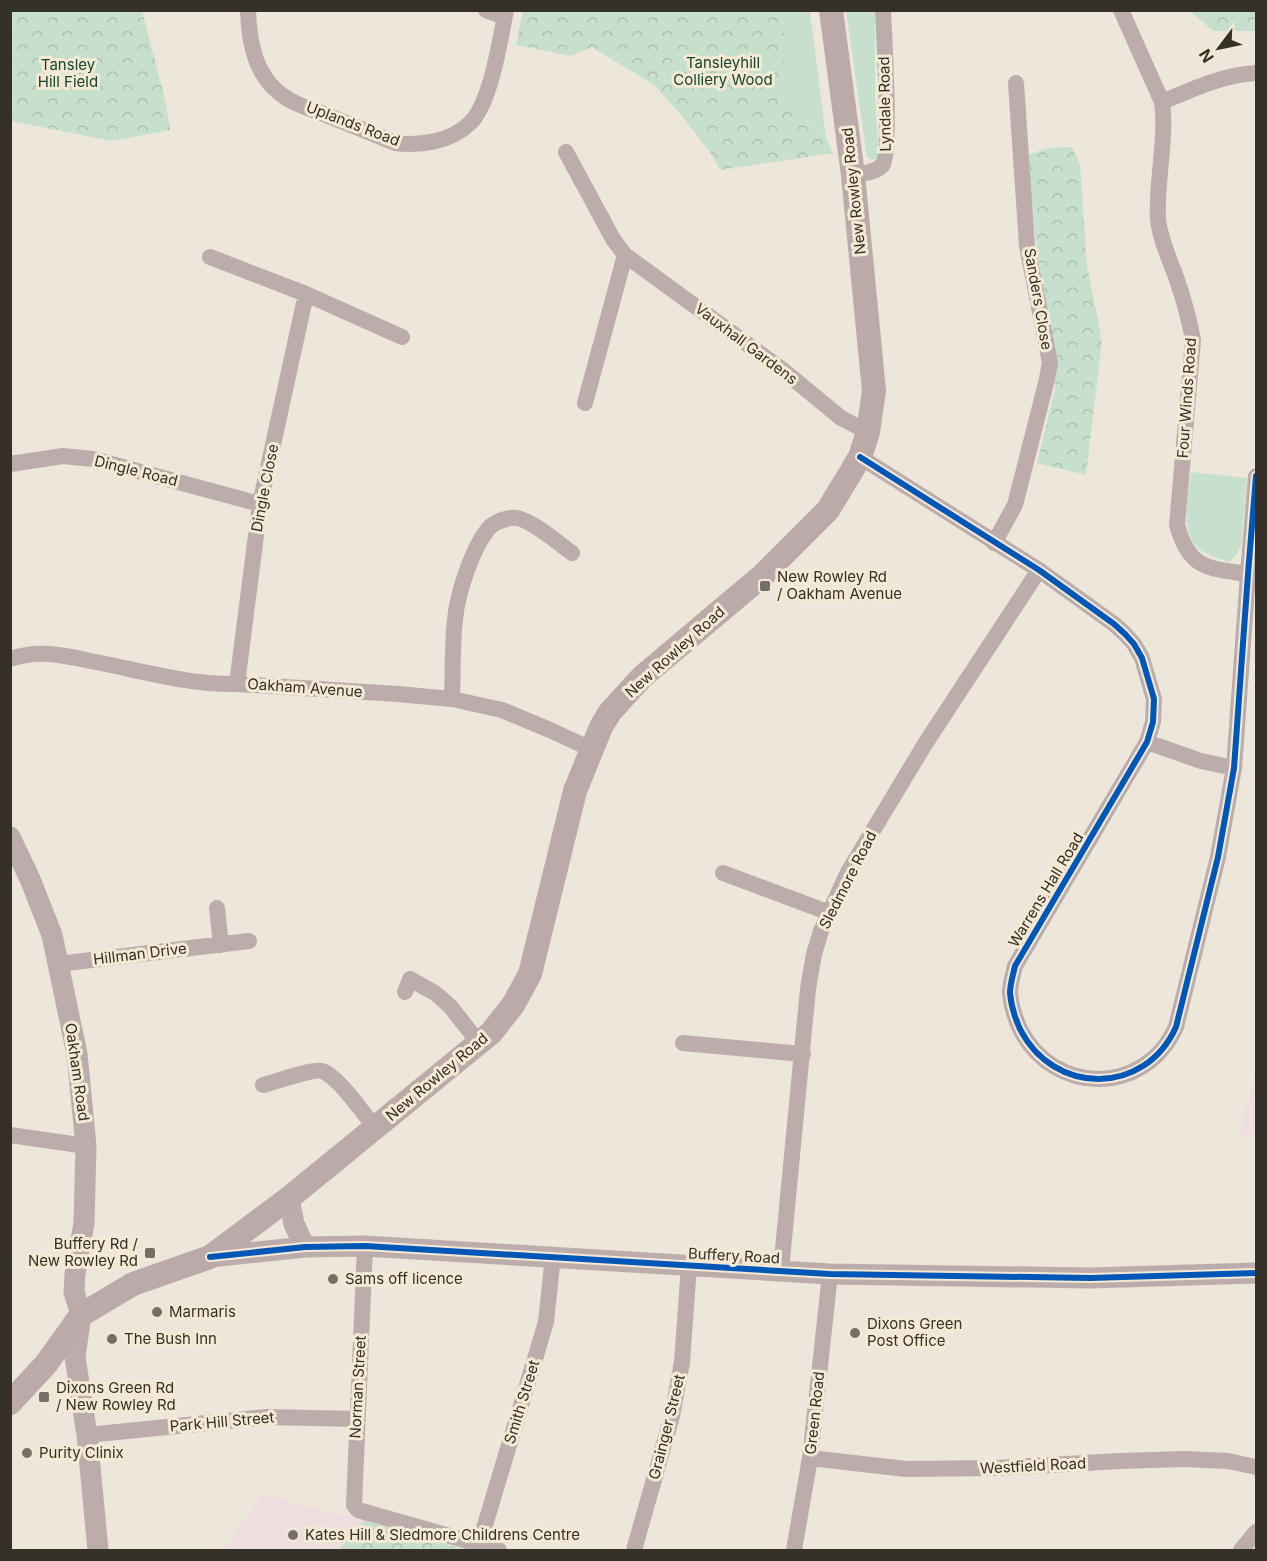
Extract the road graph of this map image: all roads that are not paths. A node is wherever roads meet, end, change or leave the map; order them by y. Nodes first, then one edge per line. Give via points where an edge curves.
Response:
1 (248, 10) edge
2 (486, 10) edge
3 (831, 10) edge
4 (883, 10) edge
5 (1121, 10) edge
6 (505, 14) edge
7 (1257, 73) edge
8 (1016, 83) dead end
9 (1162, 102) junction
10 (566, 152) dead end
11 (853, 175) junction
12 (625, 255) junction
13 (210, 257) dead end
14 (306, 294) junction
15 (402, 337) dead end
16 (585, 403) dead end
17 (868, 432) junction
18 (860, 457) junction
19 (10, 464) edge
20 (1257, 476) edge
21 (260, 504) junction
22 (994, 543) junction
23 (572, 553) dead end
24 (1039, 570) junction
25 (1248, 574) junction
26 (10, 659) edge
27 (237, 684) junction
28 (452, 699) junction
29 (1147, 742) junction
30 (592, 750) junction
31 (1234, 768) junction
32 (10, 837) edge
33 (723, 873) dead end
34 (217, 908) dead end
35 (830, 913) junction
36 (249, 941) dead end
37 (221, 945) junction
38 (414, 962) dead end
39 (58, 964) junction
40 (479, 1043) junction
41 (683, 1043) dead end
42 (803, 1054) junction
43 (263, 1085) dead end
44 (375, 1128) junction
45 (10, 1135) edge
46 (86, 1146) junction
47 (289, 1198) junction
48 (365, 1246) junction
49 (304, 1247) junction
50 (553, 1256) junction
51 (210, 1257) junction
52 (689, 1266) junction
53 (781, 1270) junction
54 (1257, 1273) edge
55 (830, 1274) junction
56 (81, 1315) junction
57 (10, 1403) edge
58 (357, 1419) junction
59 (87, 1435) junction
60 (810, 1458) junction
61 (1257, 1467) edge
62 (1257, 1532) edge
63 (480, 1545) junction
64 (98, 1551) edge
65 (499, 1551) edge
66 (634, 1551) edge
67 (794, 1551) edge
68 (1241, 1551) edge

1 - 6 street, Uplands Road via 252,53 272,88 288,100 395,143 412,145 432,142 470,123 487,93
2 - 6 street
3 - 11 main road, New Rowley Road
4 - 11 street, Lyndale Road via 886,158 876,170
5 - 9 street, Four Winds Road
7 - 9 street via 1222,78
8 - 22 street, Sanders Close via 1027,246 1050,363 1015,505
9 - 25 street, Four Winds Road via 1158,219 1193,339 1177,525 1181,541 1200,563 1210,569
10 - 12 street, Vauxhall Gardens
11 - 17 main road, New Rowley Road via 874,391
12 - 16 street
12 - 17 street, Vauxhall Gardens via 784,371 841,418
13 - 14 street
14 - 15 street
14 - 21 street, Dingle Close
17 - 18 main road, New Rowley Road
18 - 22 street, Warrens Hall Road
18 - 30 main road, New Rowley Road via 828,510 762,576 627,693 610,712
19 - 21 street, Dingle Road via 63,456 93,459
20 - 25 street, Warrens Hall Road
21 - 27 street, Dingle Close
22 - 24 street, Warrens Hall Road
23 - 28 street via 526,521 514,518 493,524 482,537 459,595
24 - 29 street, Warrens Hall Road via 1114,624 1134,644 1154,699
24 - 35 street, Sledmore Road via 925,744 848,872
25 - 31 street, Warrens Hall Road
26 - 27 street, Oakham Avenue via 49,653 171,677
27 - 28 street, Oakham Avenue
28 - 30 street, Oakham Avenue via 502,710
29 - 31 street
29 - 31 street, Warrens Hall Road via 1015,966 1010,993 1023,1035 1040,1057 1073,1076 1095,1079 1133,1072 1152,1060 1171,1040 1218,857
30 - 40 main road, New Rowley Road via 575,791 530,974 513,1005
32 - 39 street, Oakham Road via 43,911
33 - 35 street
34 - 37 street
35 - 42 street, Sledmore Road via 814,954
36 - 37 street, Hillman Drive
37 - 39 street, Hillman Drive
38 - 40 street via 407,986 435,993
39 - 46 street, Oakham Road via 77,1054
40 - 44 main road, New Rowley Road
41 - 42 street
42 - 53 street, Sledmore Road
43 - 44 street via 321,1070 335,1078
44 - 47 main road, New Rowley Road
45 - 46 street
46 - 56 street, Oakham Road via 84,1223 74,1292
47 - 49 street
47 - 51 main road, New Rowley Road
48 - 49 street, Buffery Road
48 - 50 street, Buffery Road
48 - 58 street, Norman Street
49 - 51 street, Buffery Road
50 - 52 street, Buffery Road
50 - 63 street, Smith Street via 546,1322
51 - 56 main road, Buffery Road via 133,1284
52 - 53 street, Buffery Road
52 - 66 street, Grainger Street via 682,1362 672,1416
53 - 55 street, Buffery Road
54 - 55 street, Buffery Road via 1090,1278
55 - 60 street, Green Road
56 - 57 main road via 46,1364
56 - 59 street via 75,1357
58 - 59 street, Park Hill Street via 267,1416
58 - 63 street, Norman Street via 354,1505 358,1510
59 - 64 street
60 - 61 street, Westfield Road via 906,1469 1184,1459
60 - 67 street, Green Road
62 - 68 street
63 - 65 street

